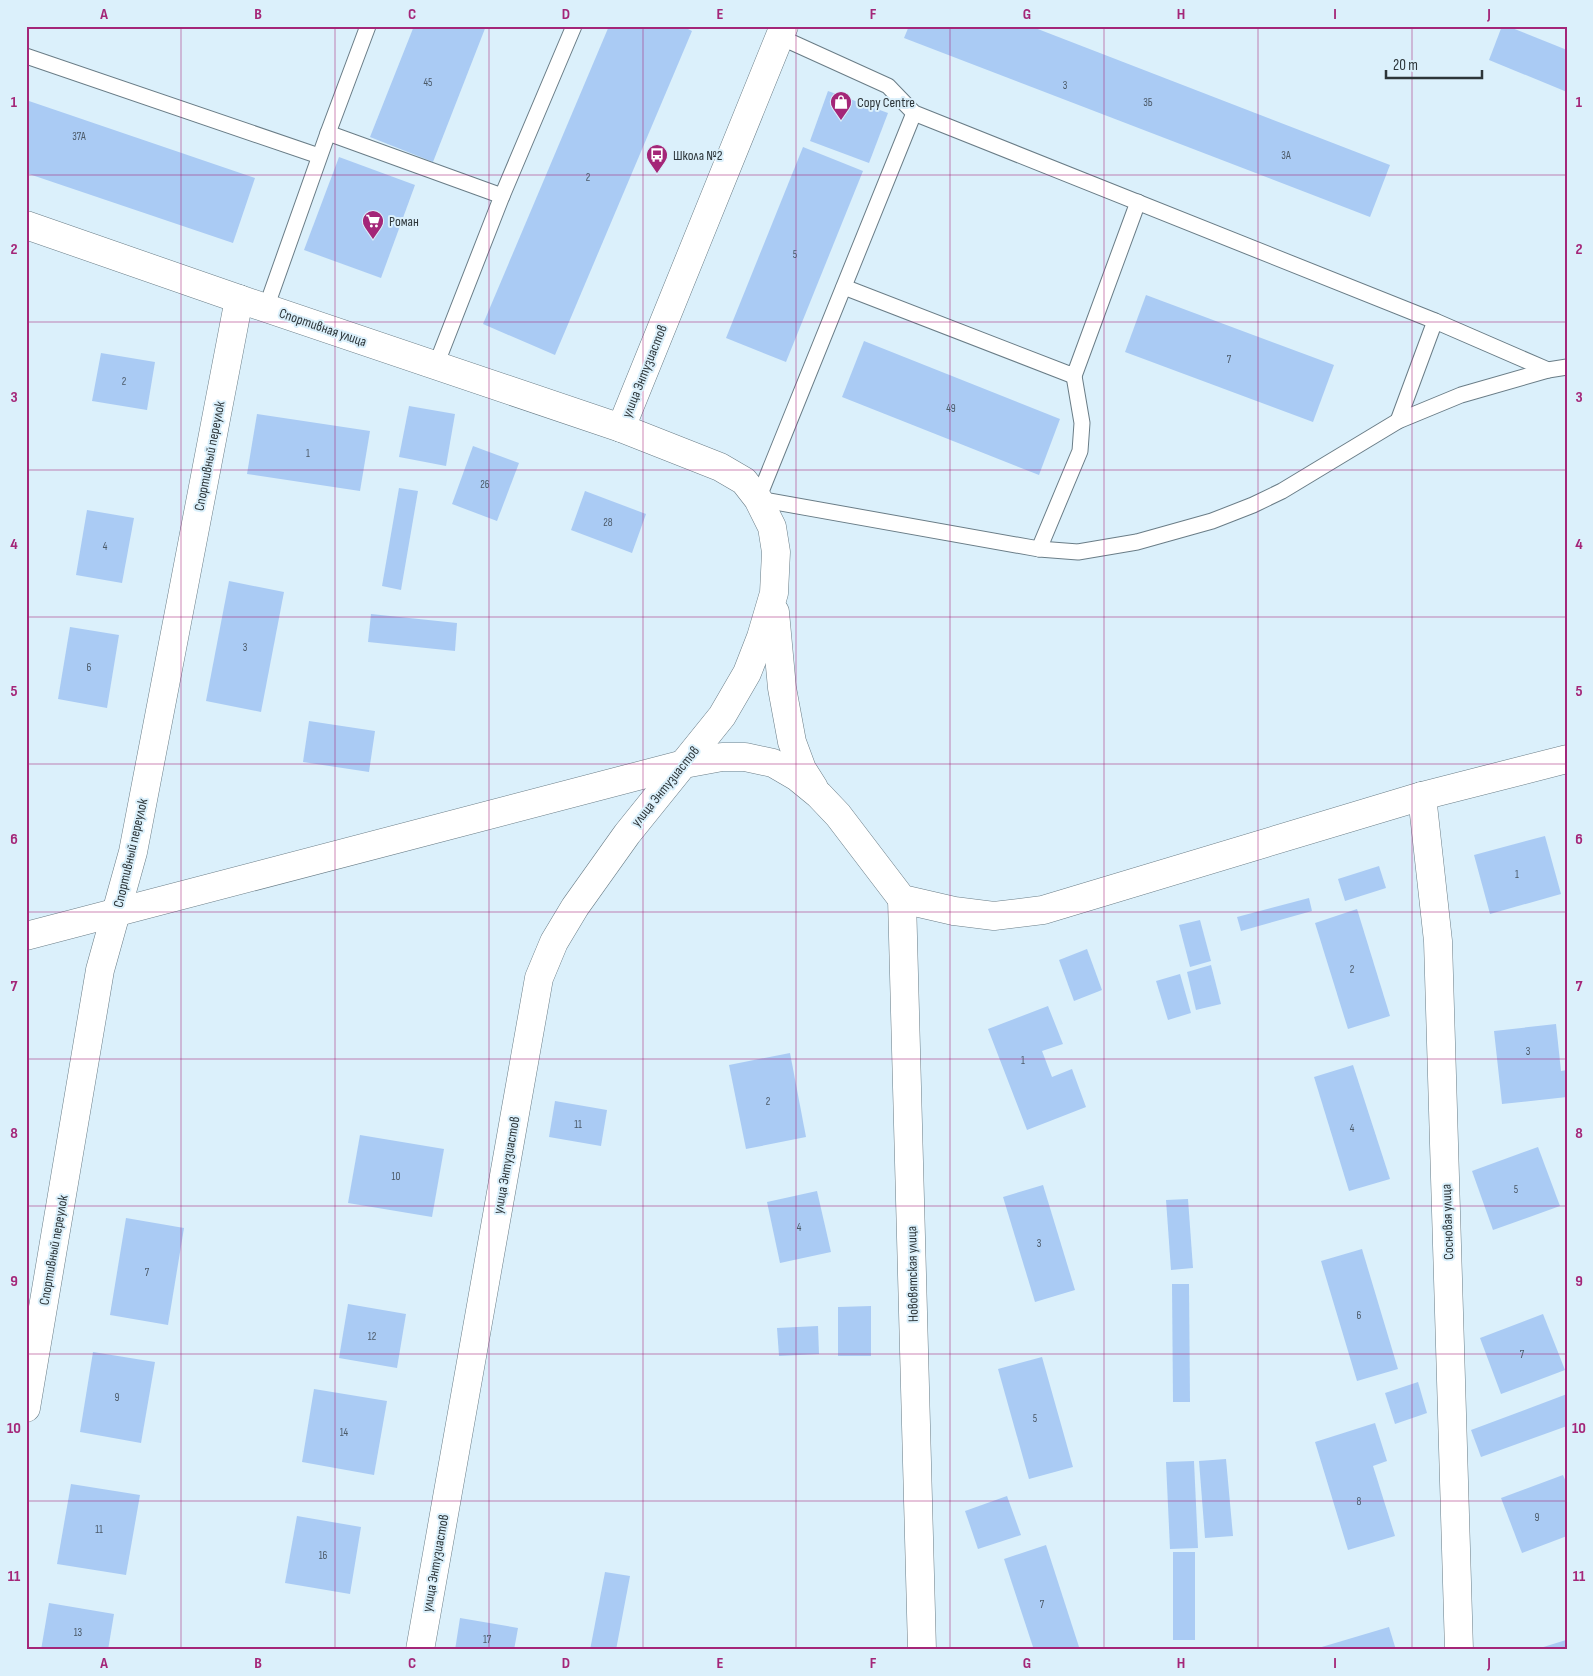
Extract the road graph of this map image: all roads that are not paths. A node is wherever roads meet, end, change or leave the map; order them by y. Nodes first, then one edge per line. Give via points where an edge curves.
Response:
1 (368, 26) edge
2 (574, 26) edge
3 (782, 31) edge
4 (26, 56) edge
5 (914, 113) junction
6 (328, 133) junction
7 (320, 156) junction
8 (502, 196) junction
9 (1138, 202) junction
10 (26, 225) edge
11 (844, 287) junction
12 (239, 299) junction
13 (266, 308) junction
14 (1435, 321) junction
15 (436, 365) junction
16 (1567, 367) edge
17 (1548, 370) junction
18 (1074, 376) junction
19 (1398, 421) junction
20 (621, 428) junction
21 (758, 500) junction
22 (1039, 549) junction
23 (774, 593) junction
24 (1567, 759) edge
25 (684, 764) junction
26 (819, 794) junction
27 (1422, 796) junction
28 (902, 899) junction
29 (116, 913) junction
30 (26, 936) edge
31 (26, 1408) edge
32 (420, 1650) edge
33 (922, 1650) edge
34 (1459, 1650) edge

1 - 6 lane
2 - 8 lane
3 - 5 lane via 888,86
3 - 20 street, улица Энтузиастов
4 - 7 lane
5 - 9 lane
5 - 11 lane
6 - 7 lane
6 - 8 lane
7 - 13 lane
8 - 15 lane
9 - 14 lane
9 - 18 lane
10 - 12 street, Спортивная улица
11 - 18 lane
11 - 21 lane
12 - 13 street, Спортивная улица
12 - 29 street, Спортивный переулок via 133,852
13 - 15 street, Спортивная улица
14 - 17 lane
14 - 19 lane
15 - 20 street, Спортивная улица
16 - 17 lane
17 - 19 lane via 1461,395
18 - 22 lane via 1082,423 1080,451
19 - 22 lane via 1282,491 1212,521 1137,542 1078,552
20 - 21 street, улица Энтузиастов via 720,467 744,481
21 - 22 lane
21 - 23 street, улица Энтузиастов via 772,527 775,544
23 - 25 street, улица Энтузиастов via 747,673 722,716
23 - 26 street via 776,645 792,742 802,769
24 - 27 street
25 - 26 street via 722,757 744,757 774,763
25 - 29 street
25 - 32 street, улица Энтузиастов via 626,834 574,908 554,942 539,978
26 - 28 street
27 - 28 street via 1043,910 994,916
27 - 34 street, Сосновая улица via 1438,941
28 - 33 street, Нововятская улица
29 - 30 street
29 - 31 street, Спортивный переулок via 100,970

